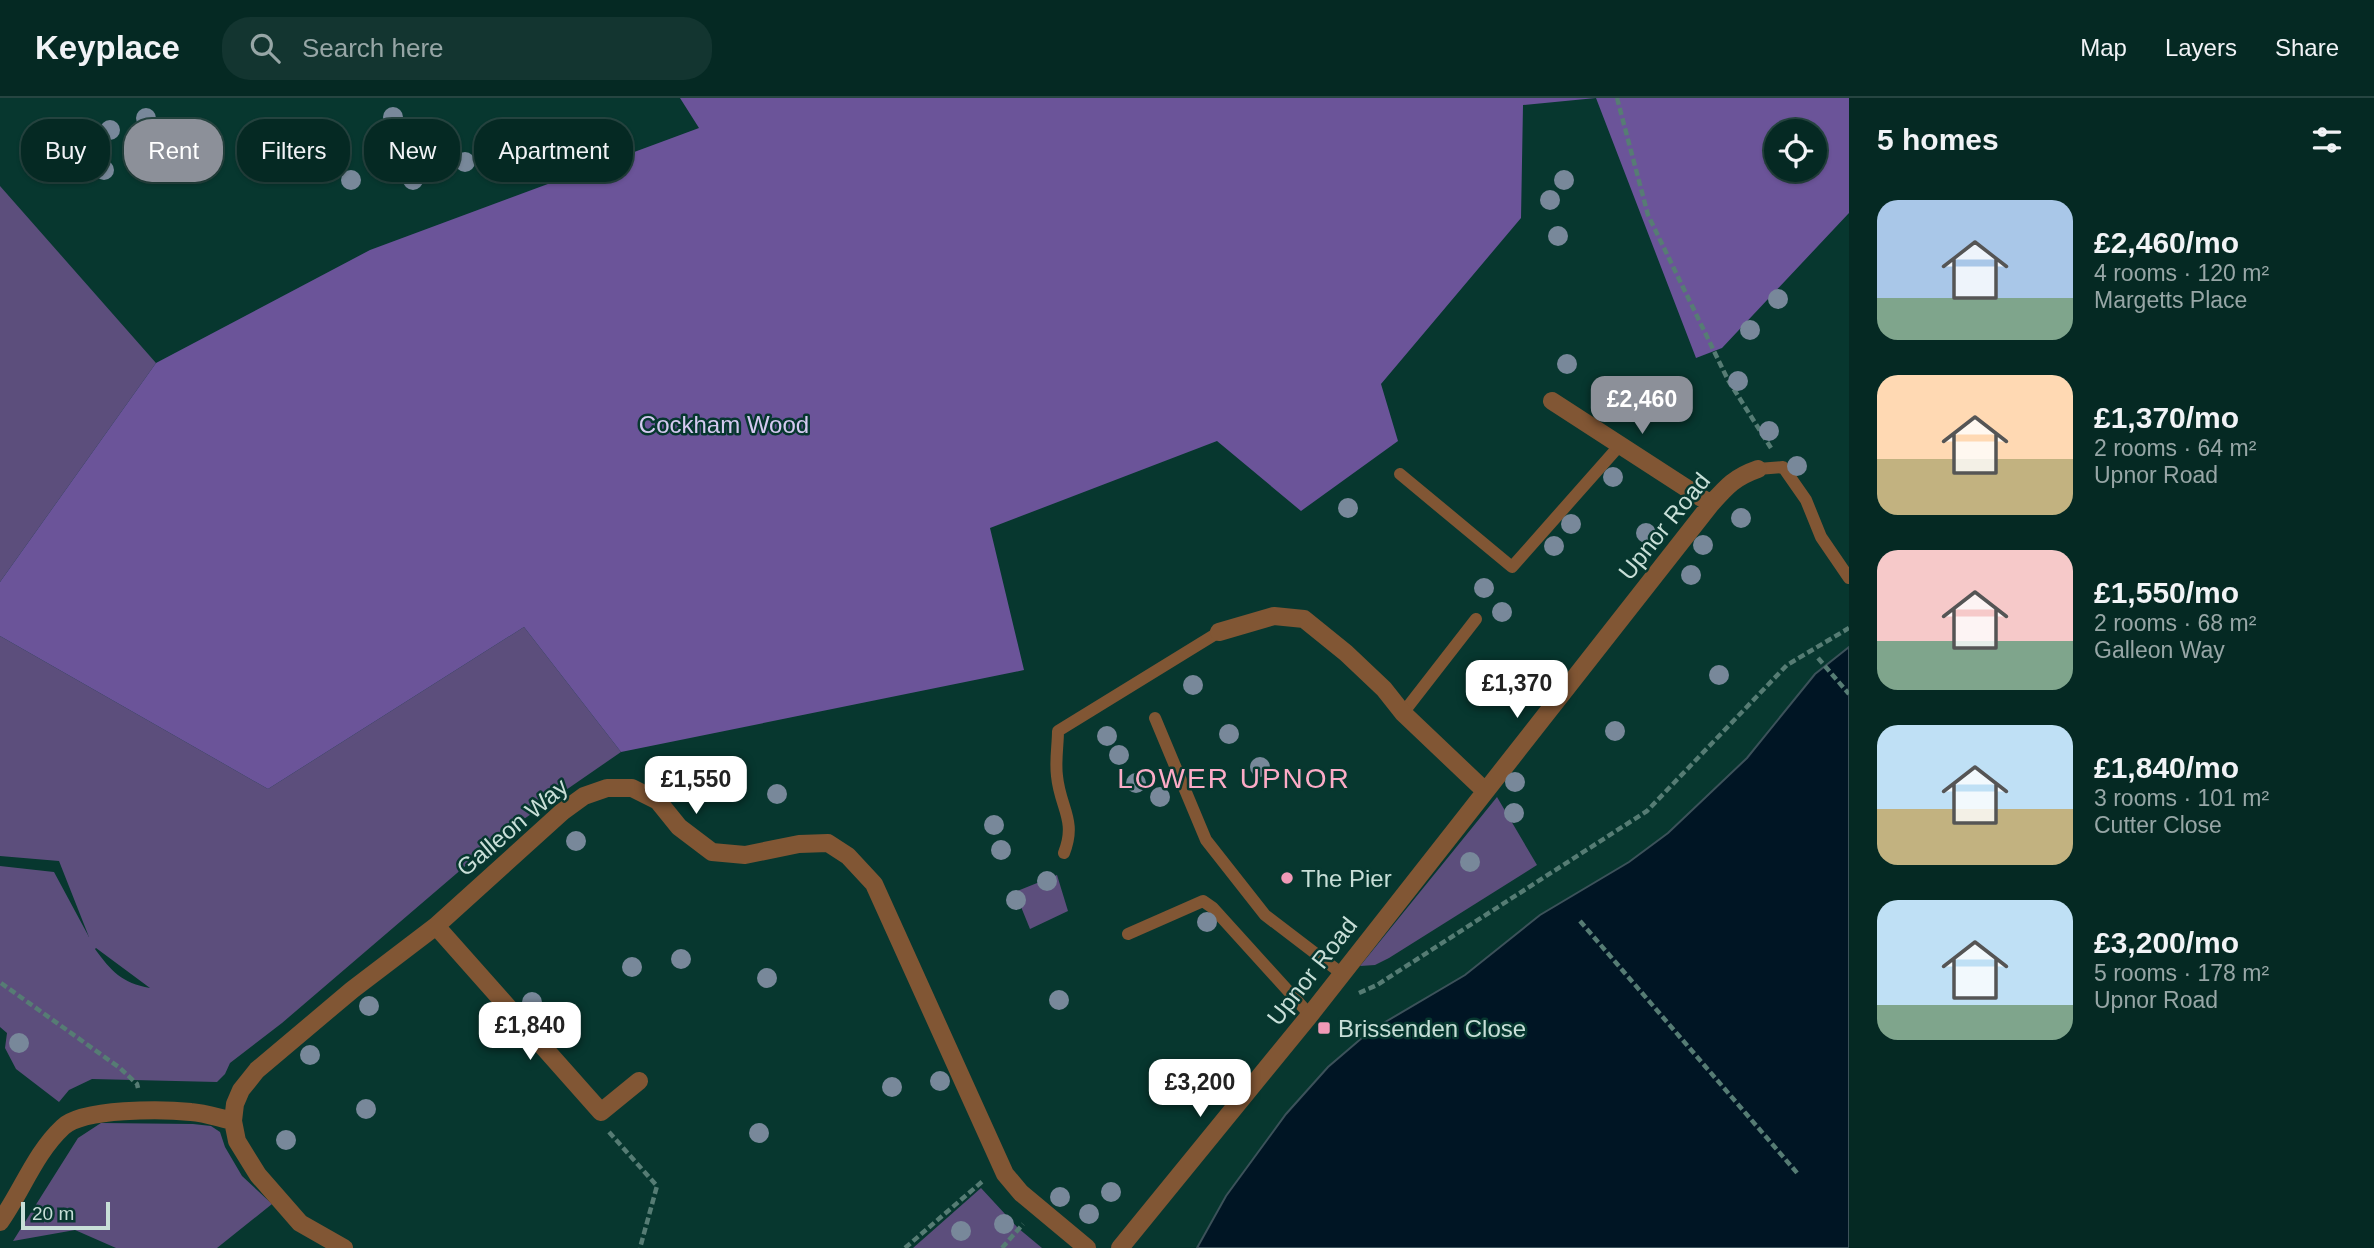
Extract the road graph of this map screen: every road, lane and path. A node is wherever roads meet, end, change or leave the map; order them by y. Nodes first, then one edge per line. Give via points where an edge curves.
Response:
1 (1617, 98) edge
2 (1552, 401) dead end
3 (1620, 445) junction
4 (1783, 467) junction
5 (1758, 470) joint
6 (1400, 474) dead end
7 (1711, 504) junction
8 (1849, 578) edge
9 (1476, 619) dead end
10 (1849, 628) edge
11 (1219, 632) joint
12 (1818, 658) dead end
13 (1849, 694) edge
14 (1403, 713) junction
15 (1155, 718) dead end
16 (1484, 790) junction
17 (1065, 853) dead end
18 (1580, 921) dead end
19 (436, 926) junction
20 (1128, 934) dead end
21 (1342, 973) junction
22 (1, 983) edge
23 (1355, 995) dead end
24 (1310, 1015) junction
25 (524, 1026) junction
26 (502, 1042) dead end
27 (639, 1081) dead end
28 (144, 1112) junction
29 (601, 1112) junction
30 (233, 1121) junction
31 (1001, 1165) junction
32 (1798, 1174) dead end
33 (1038, 1208) junction
34 (0, 1222) edge
35 (344, 1248) edge
36 (640, 1248) edge
37 (905, 1248) edge
38 (1002, 1248) edge
39 (1087, 1248) edge
40 (1120, 1248) edge

1 - 4 path via 1648,215 1728,380
2 - 3 street
3 - 6 lane via 1512,567
3 - 7 street
4 - 5 lane
4 - 8 lane
5 - 7 street, Upnor Road via 1730,482
7 - 16 street, Upnor Road
9 - 14 lane
10 - 23 path via 1787,665 1647,811
11 - 14 street via 1274,616 1304,619 1346,653
11 - 17 lane via 1058,730 1056,772 1070,838
12 - 13 path
14 - 16 street
15 - 21 lane via 1206,840 1265,915
16 - 21 street, Upnor Road
18 - 32 path
19 - 25 street
19 - 30 street, Galleon Way via 257,1070 241,1090
19 - 31 street, Galleon Way via 562,812 584,796 607,788 632,788 658,801 679,827 712,852 745,855 828,843 848,856 874,884
20 - 24 lane via 1203,901
21 - 24 street, Upnor Road
22 - 28 path via 120,1068 137,1084
24 - 40 street, Upnor Road
25 - 26 lane
25 - 29 street
27 - 29 street
28 - 30 street via 190,1112
28 - 34 street via 89,1115 65,1125
29 - 36 path via 610,1133 657,1186
30 - 35 street via 237,1141 258,1175 300,1223
31 - 33 street, Galleon Way via 1015,1188
31 - 37 path
33 - 38 path
33 - 39 street, Galleon Way

